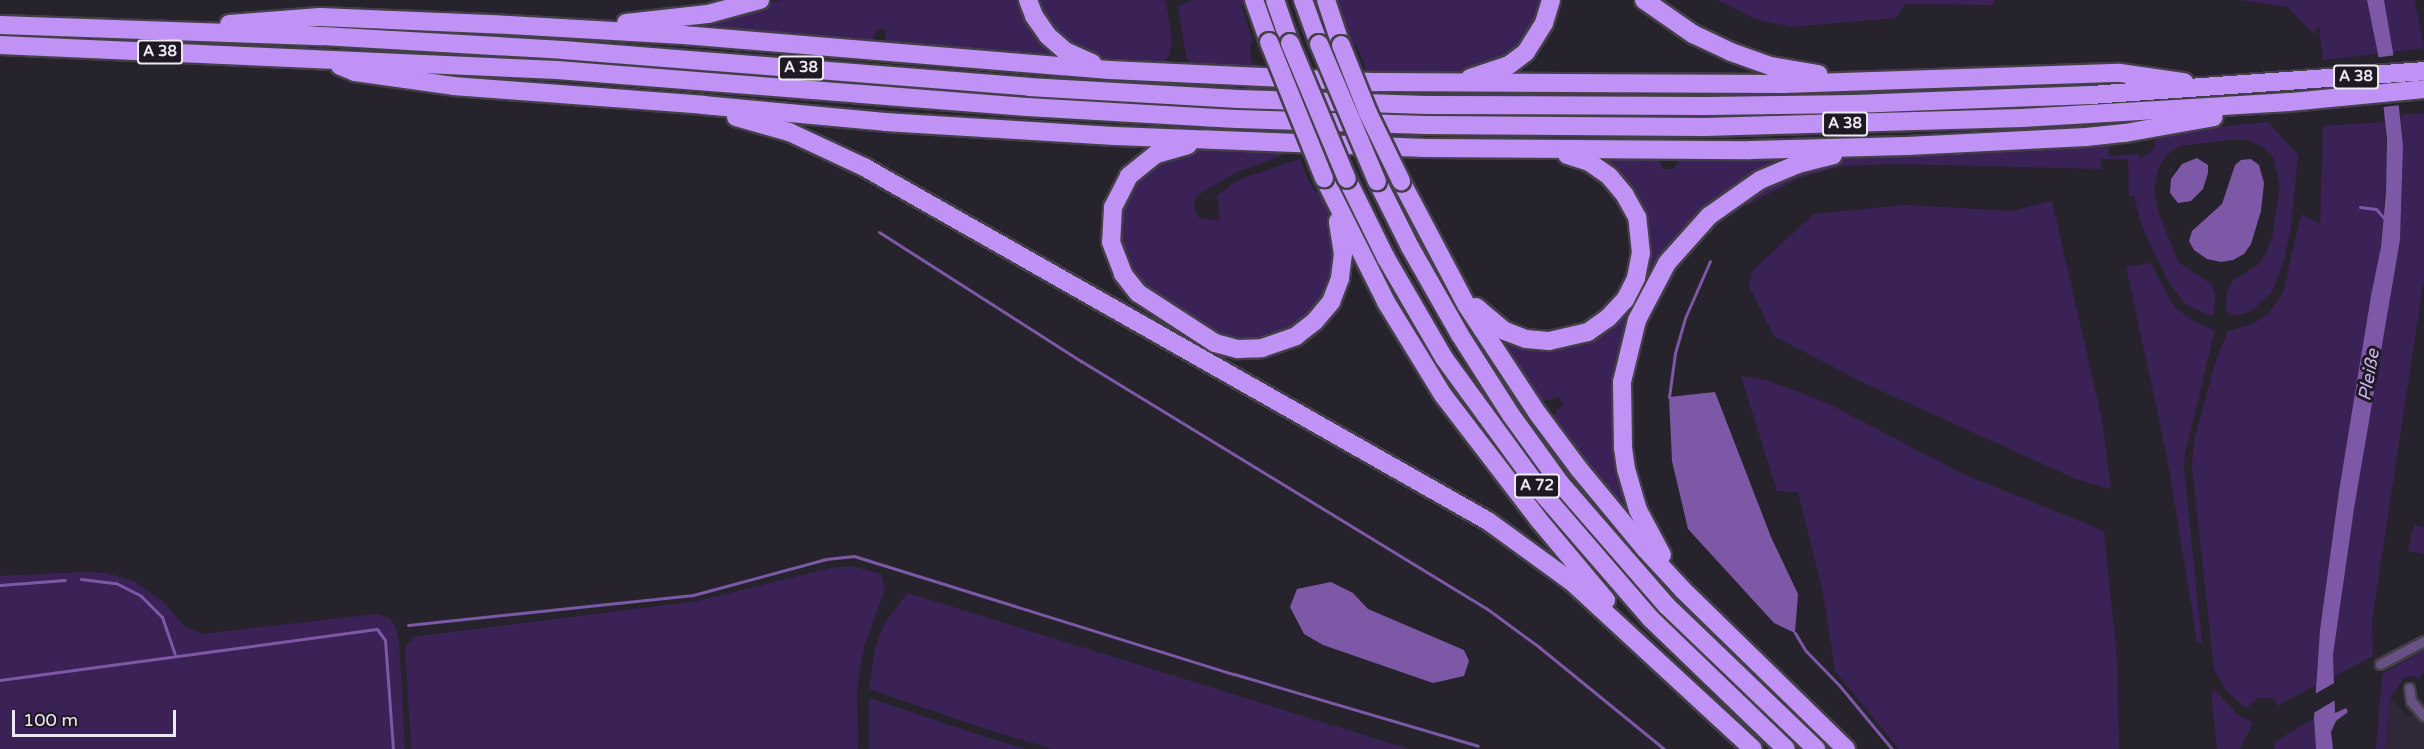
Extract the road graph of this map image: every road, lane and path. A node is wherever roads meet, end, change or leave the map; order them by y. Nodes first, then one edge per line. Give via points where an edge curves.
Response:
1 (760, 0) edge
2 (1028, 0) edge
3 (1254, 0) edge
4 (1275, 0) edge
5 (1303, 0) edge
6 (1326, 0) edge
7 (1551, 0) edge
8 (1644, 0) edge
9 (0, 25) edge
10 (509, 25) junction
11 (174, 31) junction
12 (0, 45) edge
13 (320, 58) junction
14 (1110, 70) junction
15 (2424, 71) edge
16 (1897, 81) junction
17 (1446, 84) junction
18 (2211, 88) junction
19 (2424, 89) edge
20 (631, 99) junction
21 (2263, 104) junction
22 (1235, 142) junction
23 (1892, 146) junction
24 (1530, 150) junction
25 (1335, 202) junction
26 (1454, 283) junction
27 (1722, 629) junction
28 (2424, 641) edge
29 (1650, 651) junction
30 (2380, 664) dead end
31 (2409, 688) dead end
32 (2424, 716) edge
33 (1754, 749) edge
34 (1786, 749) edge
35 (1816, 749) edge
36 (1846, 749) edge

1 - 10 highway via 708,14 656,21
2 - 14 highway via 1040,26 1056,44 1075,57
3 - 25 highway, bridge
4 - 34 highway, A 72, bridge via 1347,179 1386,258 1444,358 1543,494 1651,619
5 - 35 highway, A 72, bridge via 1377,180 1410,248 1511,415 1560,483 1667,606
6 - 26 highway, bridge via 1368,113
7 - 17 highway via 1539,34 1518,59 1488,74
8 - 16 highway via 1693,34 1750,60 1808,73
9 - 11 highway, A 38
10 - 11 highway via 320,17
10 - 14 highway
11 - 18 highway, A 38 via 563,50 1098,91 1416,105 1854,104
12 - 13 highway, A 38
13 - 20 highway via 355,72 420,82
13 - 21 highway, A 38 via 665,77 1027,107 1426,125 1854,124
14 - 17 highway
15 - 18 highway, A 38
16 - 17 highway
16 - 18 highway via 2120,73
19 - 21 highway, A 38
20 - 22 highway via 999,130
20 - 29 highway via 773,126 864,167 1488,521 1572,582
21 - 23 highway via 2199,121 2125,133
22 - 24 highway
22 - 25 highway via 1178,146 1146,159 1122,185 1111,218 1114,253 1130,284 1198,335 1226,347 1262,348 1296,336 1316,321 1336,290 1342,266
23 - 24 highway
23 - 27 highway via 1798,164 1742,191 1709,216 1680,246 1656,280 1637,320 1626,361 1621,404 1631,490 1657,549
24 - 26 highway via 1589,162 1609,176 1625,195 1636,217 1641,241 1639,266 1631,289 1599,326 1549,341 1526,339 1496,325
25 - 29 highway via 1386,302 1443,395 1538,519
26 - 27 highway via 1493,346 1580,469 1646,550
27 - 36 highway
28 - 30 street
29 - 33 highway
31 - 32 street via 2411,701

